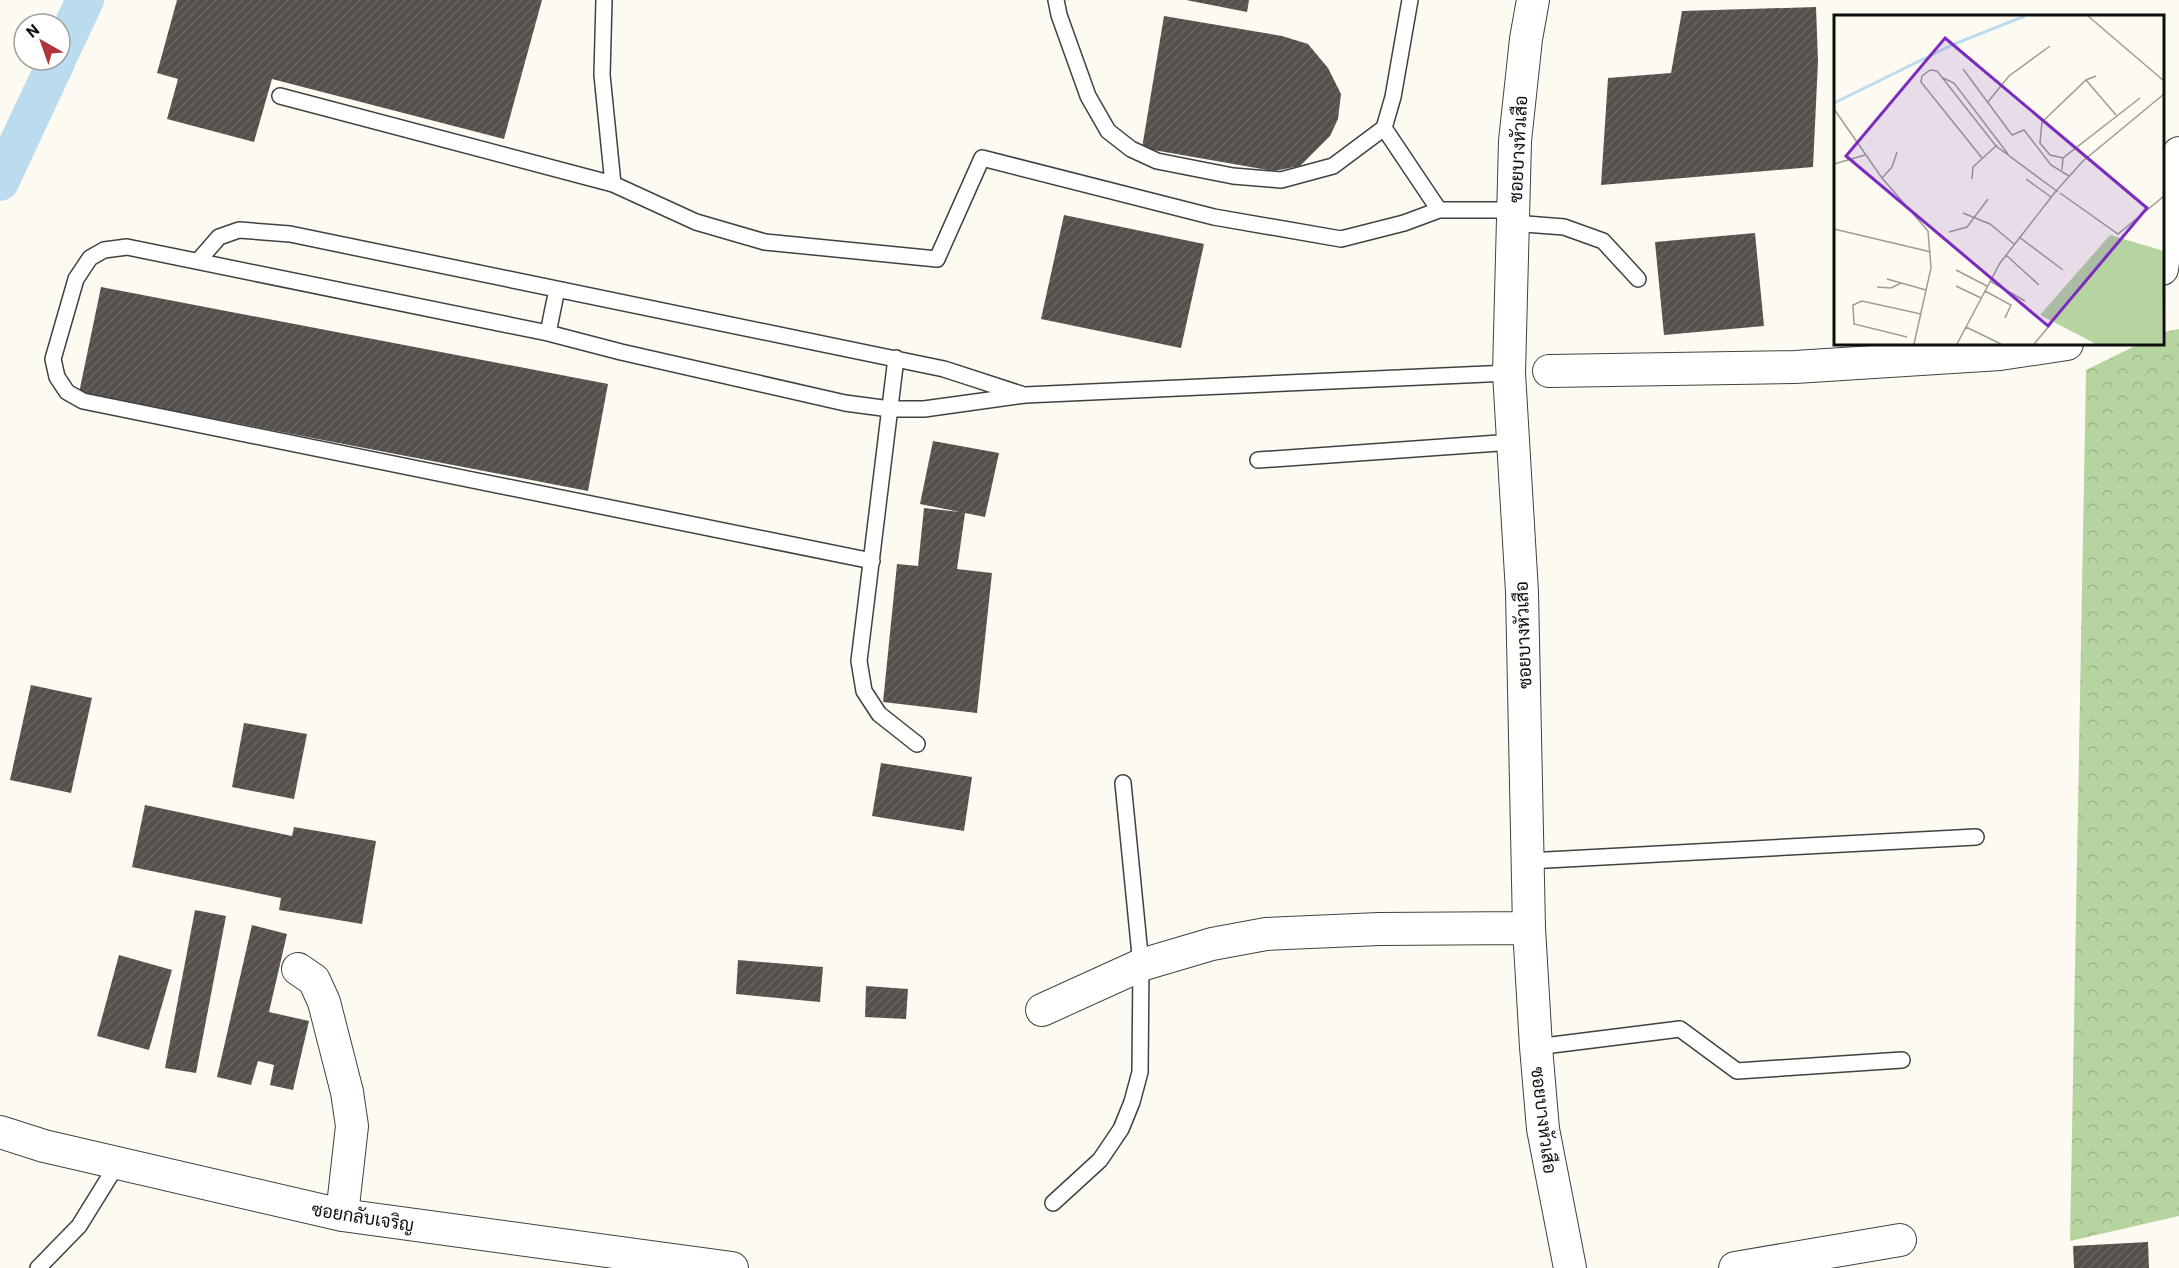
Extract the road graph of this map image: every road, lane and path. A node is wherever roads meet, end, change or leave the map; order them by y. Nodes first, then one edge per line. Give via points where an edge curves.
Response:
1 (604, 0) edge
2 (1056, 0) edge
3 (1410, 0) edge
4 (1533, 0) edge
5 (280, 96) dead end
6 (1383, 128) junction
7 (2179, 153) edge
8 (613, 184) junction
9 (1439, 210) junction
10 (1513, 216) junction
11 (199, 260) junction
12 (2164, 261) edge
13 (1638, 279) dead end
14 (556, 289) junction
15 (548, 333) junction
16 (2060, 345) edge
17 (896, 358) junction
18 (1529, 372) junction
19 (1025, 395) junction
20 (891, 409) junction
21 (1513, 442) junction
22 (1258, 460) dead end
23 (872, 561) junction
24 (917, 744) dead end
25 (1123, 783) dead end
26 (1976, 837) dead end
27 (1528, 861) junction
28 (1529, 928) junction
29 (1141, 965) junction
30 (298, 969) dead end
31 (1042, 1010) dead end
32 (1536, 1047) junction
33 (1902, 1060) dead end
34 (0, 1132) edge
35 (117, 1163) junction
36 (1053, 1203) dead end
37 (342, 1215) junction
38 (1900, 1240) dead end
39 (38, 1268) edge
40 (732, 1268) edge
41 (1570, 1268) edge
42 (1735, 1268) edge

1 - 8 lane via 602,75
2 - 6 lane via 1088,96 1108,131 1131,149 1157,161 1233,176 1281,180 1333,166
3 - 6 lane via 1393,97
4 - 10 street, ซอยบางหัวเสือ via 1515,141
5 - 8 lane
6 - 9 lane
7 - 12 street
8 - 9 lane via 696,222 765,242 937,260 982,158 1214,217 1341,239
9 - 10 lane
10 - 13 lane via 1564,227 1603,241
10 - 18 street, ซอยบางหัวเสือ
11 - 14 lane via 219,237 238,230 290,234
11 - 15 lane
11 - 23 lane via 127,247 104,250 90,258 76,279 53,359 57,377 67,392 83,401
14 - 15 lane
14 - 17 lane
15 - 20 lane via 845,403
16 - 18 street via 2000,354 1796,367
17 - 19 lane
17 - 20 lane
18 - 19 lane
18 - 21 street, ซอยบางหัวเสือ
19 - 20 lane via 924,409
20 - 23 lane
21 - 22 lane
21 - 27 street, ซอยบางหัวเสือ via 1522,592
23 - 24 lane via 859,661 864,691 879,714
25 - 29 lane
26 - 27 lane
27 - 28 street, ซอยบางหัวเสือ
28 - 29 street via 1266,934 1212,944
28 - 32 street, ซอยบางหัวเสือ
29 - 31 street
29 - 36 lane via 1140,1072 1132,1102 1121,1129 1100,1160
30 - 37 street via 314,980 324,1002 347,1092 352,1126
32 - 33 lane via 1680,1029 1737,1071
32 - 41 street, ซอยบางหัวเสือ via 1543,1129
34 - 35 street, ซอยกลับเจริญ
35 - 37 street, ซอยกลับเจริญ
35 - 39 lane via 79,1226
37 - 40 street, ซอยกลับเจริญ
38 - 42 street

